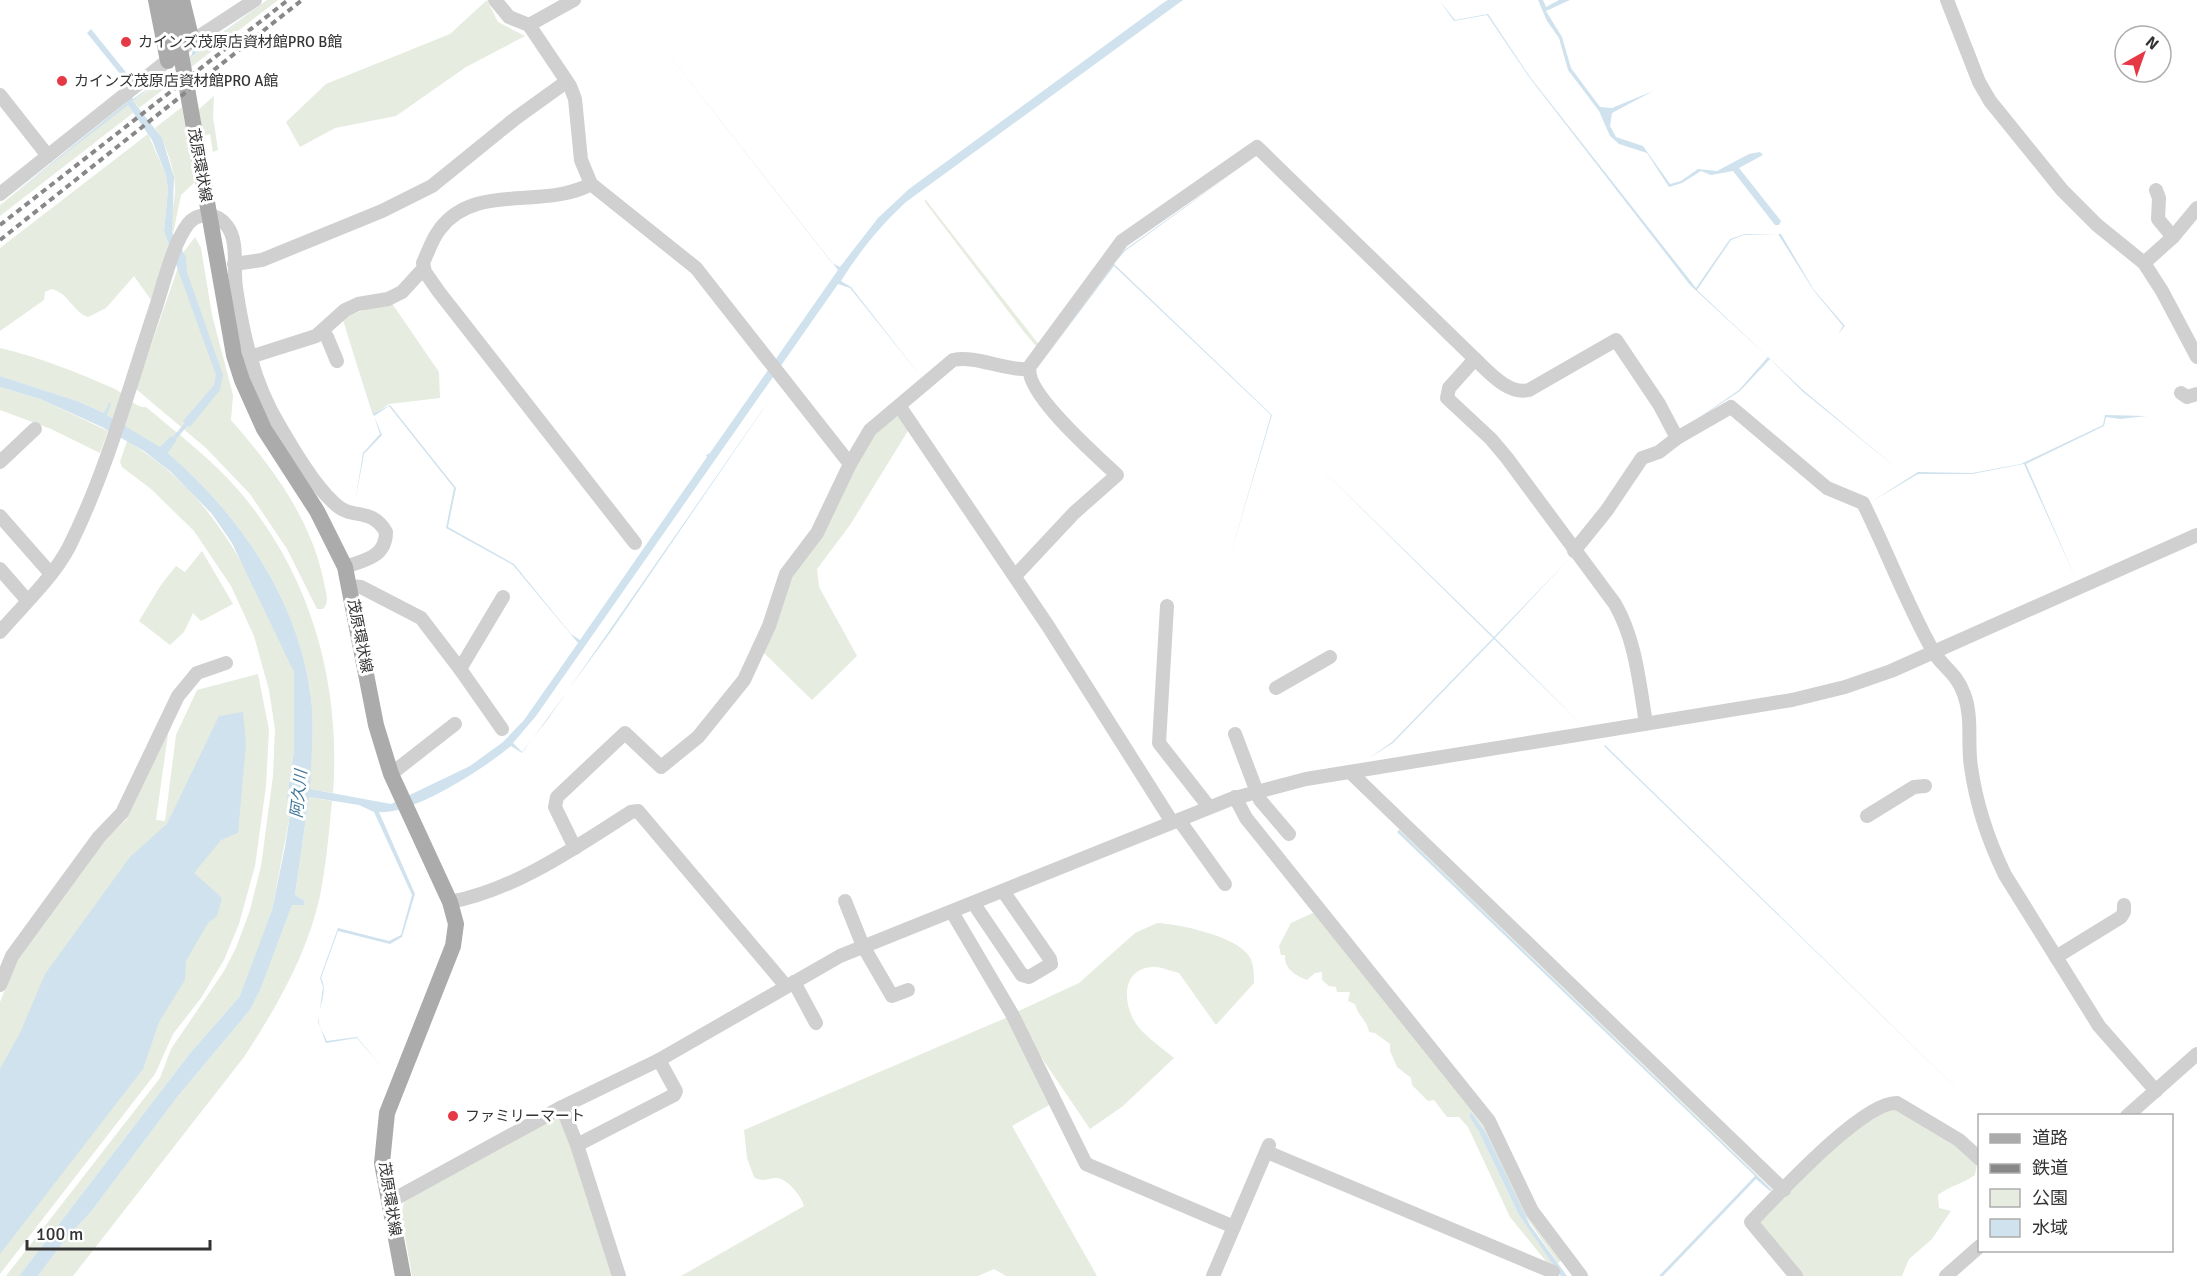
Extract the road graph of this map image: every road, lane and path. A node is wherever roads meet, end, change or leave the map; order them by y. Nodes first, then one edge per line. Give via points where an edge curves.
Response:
1 (156, 0) edge
2 (169, 0) edge
3 (182, 0) edge
4 (255, 0) edge
5 (495, 0) edge
6 (574, 0) edge
7 (1947, 0) edge
8 (529, 25) junction
9 (192, 41) junction
10 (168, 61) junction
11 (566, 82) junction
12 (0, 95) edge
13 (48, 156) junction
14 (591, 184) junction
15 (2156, 190) dead end
16 (0, 194) edge
17 (2197, 208) edge
18 (2174, 237) junction
19 (2144, 263) junction
20 (226, 267) junction
21 (424, 268) junction
22 (322, 332) junction
23 (250, 357) junction
24 (2197, 357) edge
25 (1475, 359) junction
26 (337, 361) dead end
27 (1029, 369) junction
28 (2181, 393) dead end
29 (2197, 394) edge
30 (900, 407) junction
31 (35, 429) dead end
32 (1677, 438) junction
33 (0, 462) edge
34 (850, 464) junction
35 (0, 516) edge
36 (2197, 535) edge
37 (634, 543) dead end
38 (1574, 551) junction
39 (345, 567) junction
40 (0, 569) edge
41 (51, 574) junction
42 (1015, 576) junction
43 (350, 586) junction
44 (503, 597) dead end
45 (27, 600) junction
46 (1167, 606) dead end
47 (0, 632) edge
48 (1934, 652) junction
49 (1330, 657) dead end
50 (226, 663) dead end
51 (460, 669) junction
52 (1276, 688) dead end
53 (1646, 723) junction
54 (455, 724) dead end
55 (502, 729) dead end
56 (1235, 734) dead end
57 (1350, 772) junction
58 (391, 774) junction
59 (1925, 786) dead end
60 (1258, 789) junction
61 (1233, 798) junction
62 (1211, 807) junction
63 (1867, 816) dead end
64 (1175, 821) junction
65 (1289, 834) dead end
66 (574, 848) junction
67 (1225, 884) dead end
68 (1003, 891) junction
69 (845, 901) dead end
70 (450, 902) junction
71 (974, 904) junction
72 (2124, 905) dead end
73 (952, 912) junction
74 (863, 946) junction
75 (2056, 957) junction
76 (790, 984) junction
77 (0, 985) edge
78 (908, 990) dead end
79 (816, 1023) dead end
80 (659, 1060) junction
81 (2195, 1062) edge
82 (2157, 1091) junction
83 (562, 1107) junction
84 (2129, 1114) edge
85 (577, 1146) junction
86 (1978, 1157) edge
87 (1784, 1190) junction
88 (389, 1202) junction
89 (1234, 1227) junction
90 (1978, 1248) edge
91 (1559, 1268) edge
92 (403, 1276) edge
93 (619, 1276) edge
94 (1213, 1276) edge
95 (1581, 1276) edge
96 (1796, 1276) edge
97 (1946, 1276) edge

1 - 10 main road
2 - 20 main road, 茂原環状線
3 - 9 main road
4 - 9 street
5 - 8 street via 509,17
6 - 8 street
7 - 19 street via 1990,101 2062,190
8 - 11 street
9 - 10 street
10 - 13 street
11 - 14 street via 575,99 581,160
11 - 20 street via 432,186 262,260
12 - 13 street
13 - 16 street
14 - 21 street via 568,194 475,203 440,228
14 - 34 street via 696,268
15 - 18 street via 2158,219
17 - 18 street
18 - 19 street
19 - 24 street
20 - 23 street via 235,286
20 - 39 main road, 茂原環状線 via 234,355 252,404 317,511
20 - 41 street via 232,233 223,220 208,215 195,218 170,265 106,458 68,548
21 - 22 street via 402,292 345,310
21 - 37 street
22 - 23 street
22 - 26 street
23 - 39 street via 270,410 328,497 345,511 375,518 386,532 383,549 376,556
25 - 27 street via 1257,147 1122,241
25 - 32 street via 1507,386 1523,392 1616,340
25 - 38 street via 1449,388 1447,398 1507,458
27 - 30 street via 957,359
27 - 42 street via 1050,409 1117,475 1074,513
28 - 29 street via 2187,397
30 - 34 street via 865,436
30 - 42 street
31 - 33 street
32 - 38 street via 1640,460
32 - 48 street via 1731,407 1827,488 1863,503
34 - 66 street via 817,533 786,574 769,626 744,680 698,737 661,767 625,733 557,797 555,807
35 - 41 street
36 - 48 street
38 - 53 street via 1610,597 1627,627
39 - 43 main road, 茂原環状線
40 - 45 street
41 - 45 street
42 - 64 street
43 - 51 street via 361,587 421,618
43 - 58 main road, 茂原環状線 via 376,724
44 - 51 street
45 - 47 street
46 - 62 street via 1159,742
48 - 53 street via 1845,687
48 - 75 street via 1954,673 1965,697 1971,766 1995,855
49 - 52 street
50 - 77 street via 197,673 178,696 122,813 99,837 12,956
51 - 55 street
53 - 57 street
54 - 58 street
56 - 60 street
57 - 60 street
57 - 87 street
58 - 70 main road, 茂原環状線
59 - 63 street via 1914,788
60 - 61 street
60 - 65 street via 1260,800
61 - 62 street
61 - 91 street via 1489,1121
62 - 64 street
64 - 67 street
64 - 68 street
66 - 70 street via 479,897
66 - 76 street via 638,811
68 - 71 street
68 - 71 street via 1050,959 1051,964 1029,977 1022,975
69 - 74 street
70 - 88 main road, 茂原環状線 via 456,924 453,946 387,1113 382,1163
71 - 73 street
72 - 75 street via 2121,917
73 - 74 street
73 - 89 street via 1012,1014 1086,1164
74 - 76 street
74 - 78 street via 892,996
75 - 82 street via 2100,1026
76 - 79 street
76 - 80 street
80 - 83 street
80 - 85 street via 676,1091 674,1095
81 - 82 street
82 - 84 street
83 - 85 street
83 - 88 street
85 - 93 street
86 - 87 street via 1959,1140 1903,1106 1891,1103 1839,1135
87 - 96 street via 1751,1222
88 - 92 main road, 茂原環状線
89 - 91 street via 1268,1148
89 - 94 street
90 - 97 street
91 - 95 street

